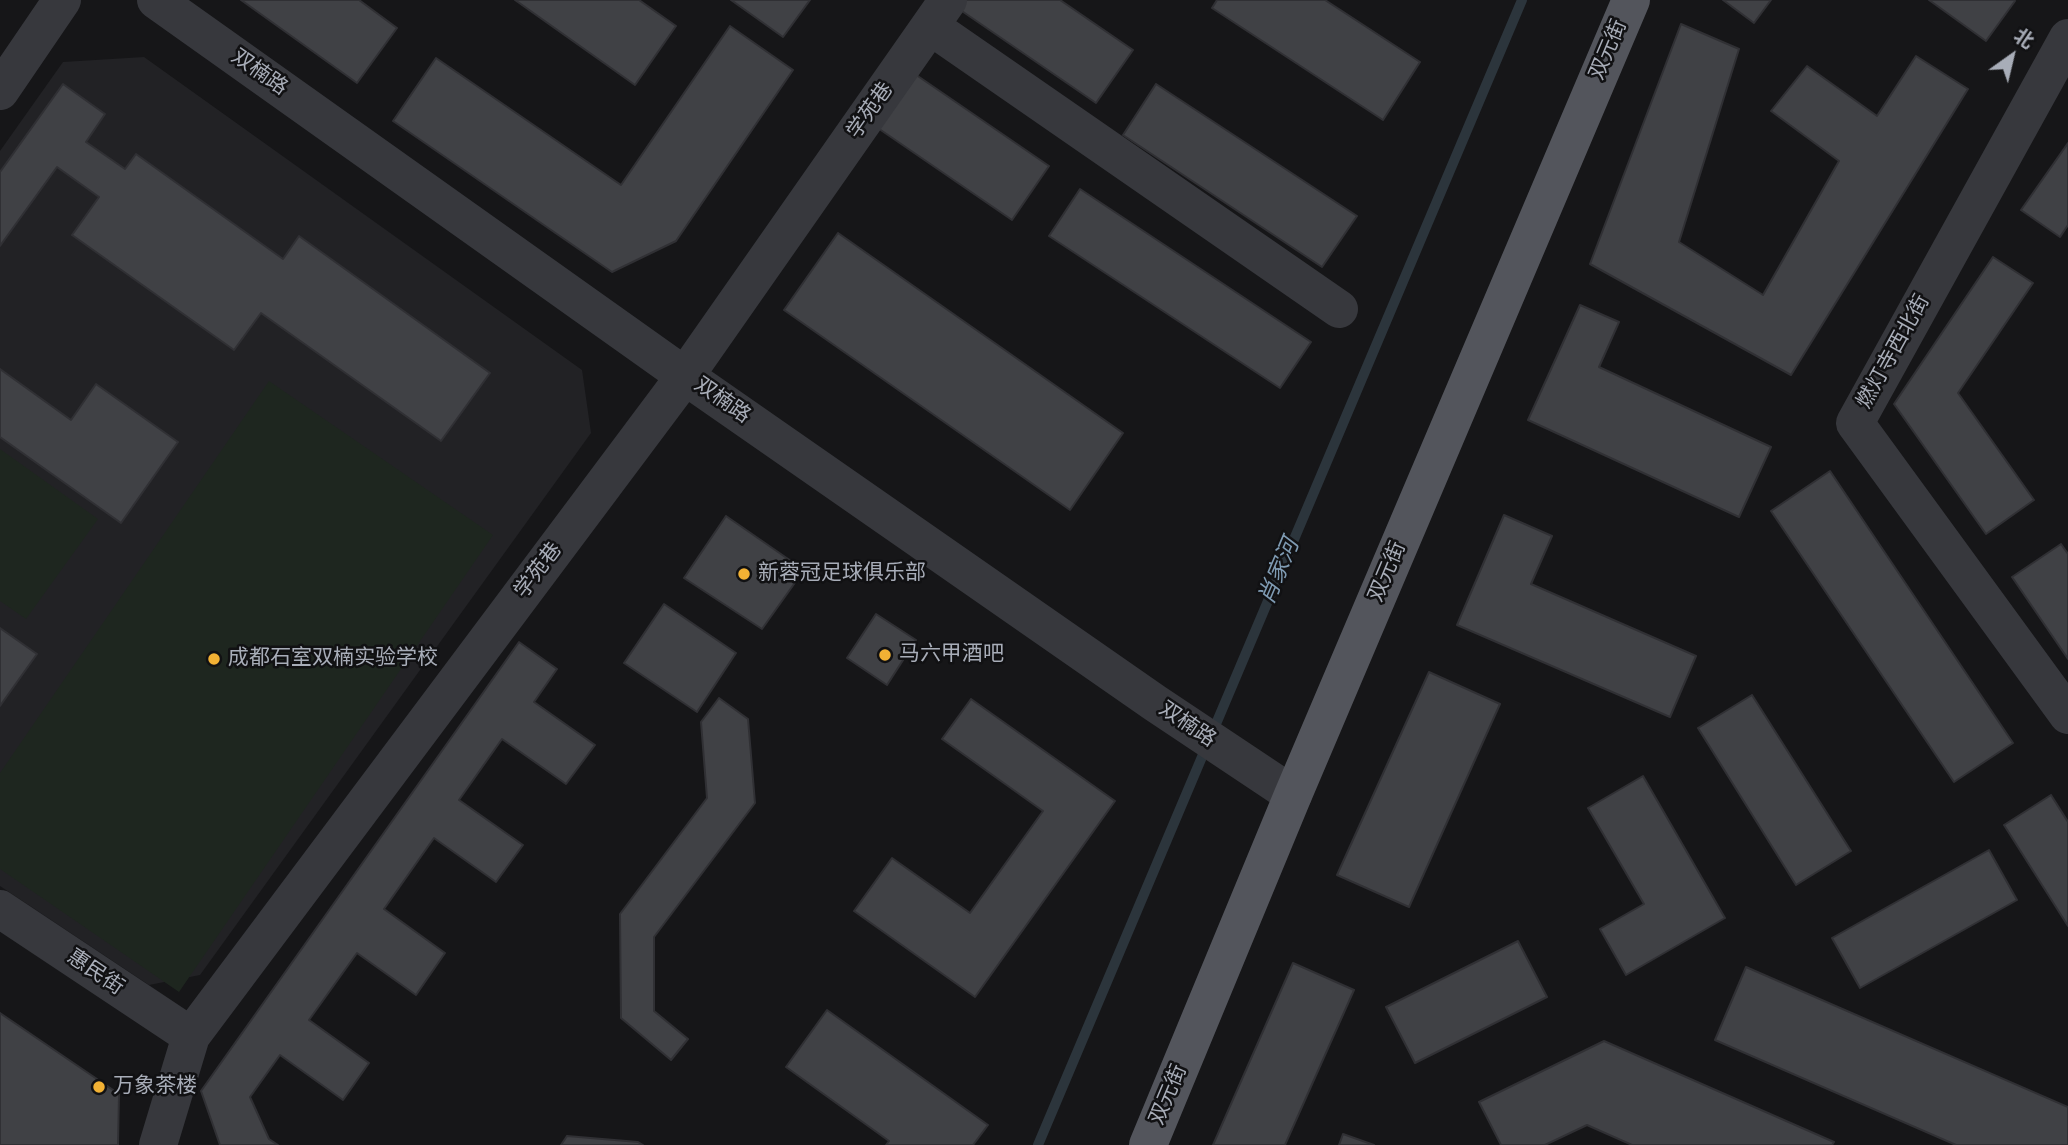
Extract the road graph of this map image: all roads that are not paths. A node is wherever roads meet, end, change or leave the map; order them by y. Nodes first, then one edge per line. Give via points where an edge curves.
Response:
1 (62, 0) edge
2 (156, 0) edge
3 (1631, 0) edge
4 (939, 8) edge
5 (2068, 38) edge
6 (0, 91) edge
7 (1339, 310) dead end
8 (685, 376) junction
9 (2068, 715) edge
10 (1293, 795) junction
11 (0, 909) edge
12 (191, 1036) junction
13 (158, 1145) edge
14 (1148, 1145) edge

1 - 6 street
2 - 8 street, 双楠路
3 - 10 main road, 双元街
4 - 7 street
4 - 8 street, 学苑巷
5 - 9 street, 燃灯寺西北街 via 1855,423
8 - 10 street, 双楠路
8 - 12 street, 学苑巷
10 - 14 main road, 双元街
11 - 12 street, 惠民街
12 - 13 street, 学苑巷

